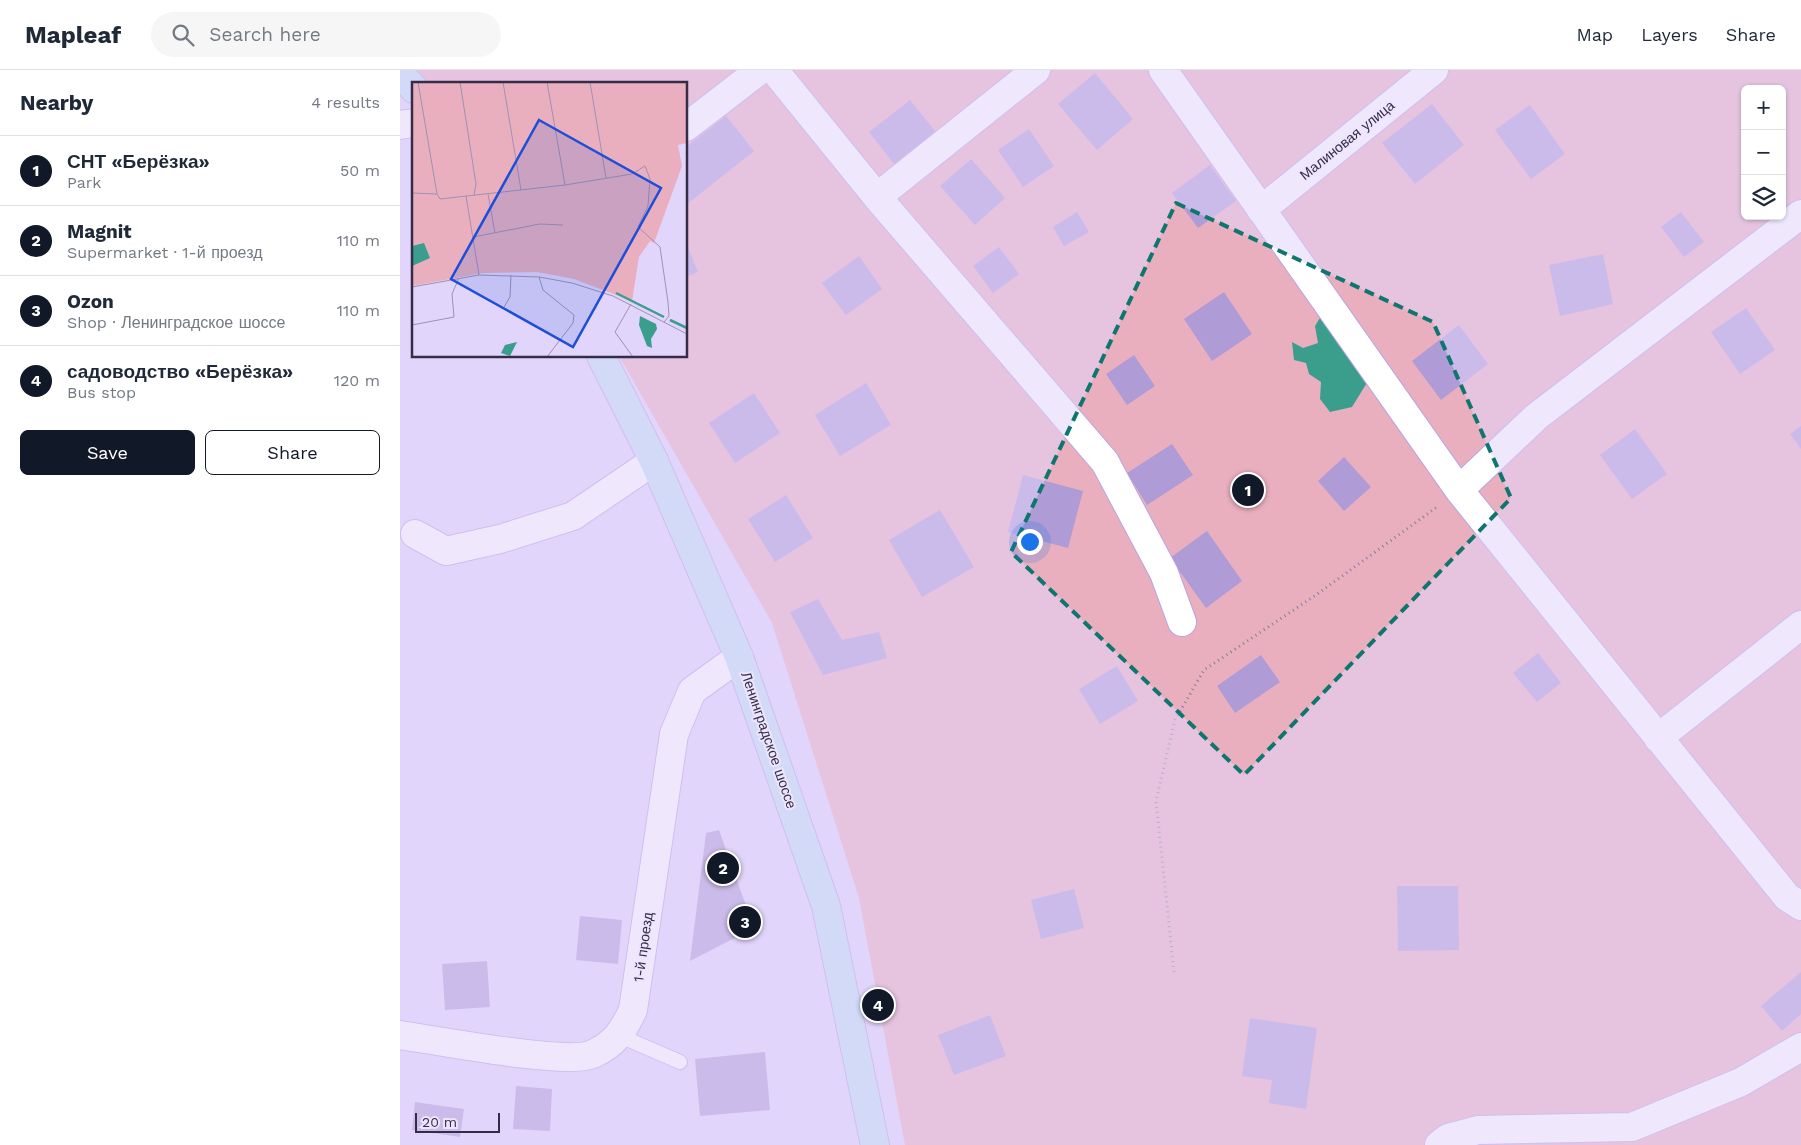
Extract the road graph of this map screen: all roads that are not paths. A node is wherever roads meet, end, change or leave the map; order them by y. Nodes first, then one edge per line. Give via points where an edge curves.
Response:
1 (760, 70) edge
2 (774, 70) edge
3 (1036, 70) edge
4 (1163, 70) edge
5 (1434, 70) edge
6 (400, 74) edge
7 (412, 87) edge
8 (688, 124) edge
9 (877, 197) junction
10 (1261, 210) junction
11 (1801, 214) edge
12 (602, 358) edge
13 (654, 461) junction
14 (1459, 490) junction
15 (415, 534) dead end
16 (1182, 622) dead end
17 (1801, 626) edge
18 (740, 657) junction
19 (1658, 738) junction
20 (1801, 906) edge
21 (400, 1035) edge
22 (620, 1036) junction
23 (1801, 1047) edge
24 (680, 1062) dead end
25 (875, 1145) edge
26 (1439, 1145) edge

1 - 8 street
2 - 9 street
3 - 9 street
4 - 10 street
5 - 10 street, Малиновая улица
6 - 7 main road
9 - 16 street via 1105,462 1164,573
10 - 14 street
11 - 14 street via 1536,417
12 - 13 main road, Ленинградское шоссе
13 - 15 street via 572,516 500,539 446,551
13 - 18 main road, Ленинградское шоссе
14 - 19 street
17 - 19 street
18 - 22 street, 1-й проезд via 692,691 674,734 633,1010
18 - 25 main road, Ленинградское шоссе via 826,906
19 - 20 street via 1787,898
21 - 22 street via 560,1058 592,1054
22 - 24 lane
23 - 26 street via 1742,1082 1632,1127 1478,1130 1448,1138

